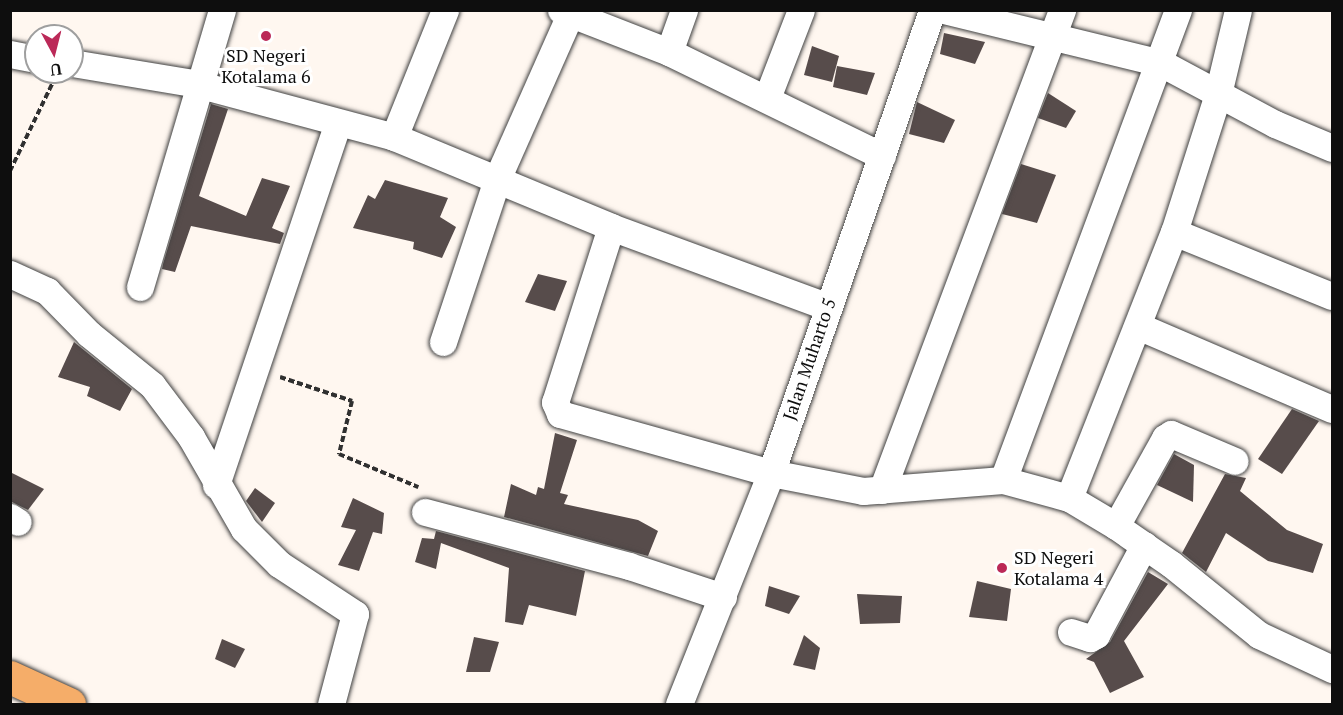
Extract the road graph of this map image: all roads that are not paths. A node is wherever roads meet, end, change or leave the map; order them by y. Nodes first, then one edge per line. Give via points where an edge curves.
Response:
1 (222, 10) edge
2 (445, 10) edge
3 (684, 10) edge
4 (801, 10) edge
5 (932, 10) edge
6 (944, 10) edge
7 (1178, 10) edge
8 (1238, 10) edge
9 (568, 12) edge
10 (1058, 23) edge
11 (669, 52) junction
12 (1161, 63) junction
13 (84, 65) edge
14 (200, 85) junction
15 (1218, 94) junction
16 (767, 98) junction
17 (337, 125) junction
18 (394, 137) junction
19 (1332, 148) edge
20 (882, 156) junction
21 (498, 177) junction
22 (611, 226) junction
23 (1174, 232) junction
24 (10, 274) edge
25 (140, 286) dead end
26 (1332, 296) edge
27 (826, 306) junction
28 (1138, 326) junction
29 (443, 342) dead end
30 (1332, 409) edge
31 (1235, 461) dead end
32 (771, 473) junction
33 (1003, 480) junction
34 (216, 485) junction
35 (882, 490) junction
36 (1069, 498) junction
37 (425, 512) road end
38 (1116, 526) junction
39 (1144, 545) junction
40 (723, 597) junction
41 (1071, 632) dead end
42 (1332, 669) edge
43 (10, 677) edge
44 (69, 705) edge
45 (331, 705) edge
46 (679, 705) edge

1 - 14 street
2 - 18 street
3 - 11 street
4 - 16 street
5 - 20 street, Jalan Muharto 5
6 - 10 street
7 - 12 street
8 - 15 street
9 - 11 street
9 - 21 street
10 - 12 street
10 - 35 street
11 - 16 street
12 - 15 street
12 - 33 street
13 - 14 street
14 - 17 street
14 - 25 street
15 - 19 street
15 - 23 street
16 - 20 street
17 - 18 street
17 - 34 street
18 - 21 street
20 - 27 street, Jalan Muharto 5
21 - 22 street
21 - 29 street
22 - 27 street
22 - 32 street via 555,402 557,411
23 - 26 street
23 - 28 street
24 - 34 street via 47,291 88,334 152,385 191,437
27 - 32 street, Jalan Muharto 5
28 - 30 street
28 - 36 street
31 - 38 street via 1172,434 1165,438
32 - 35 street via 862,491
32 - 40 street, Jalan Muharto 5
33 - 35 street
33 - 36 street
34 - 45 street via 244,529 279,564 355,614
36 - 38 street
37 - 40 street via 629,566
38 - 39 street
39 - 41 street via 1096,635 1090,638
39 - 42 street via 1259,635
40 - 46 street, Jalan Muharto 5
43 - 44 main road

